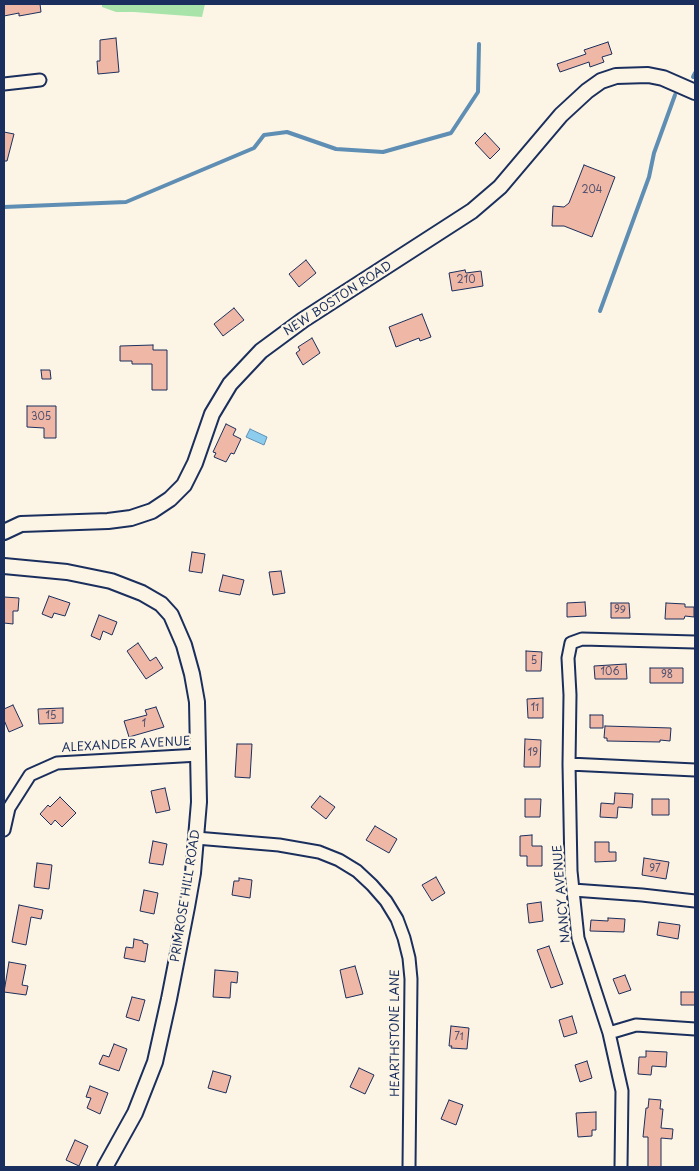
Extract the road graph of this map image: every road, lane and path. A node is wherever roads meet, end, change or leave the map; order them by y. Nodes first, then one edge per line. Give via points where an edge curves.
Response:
1 (40, 80) dead end
2 (4, 84) edge
3 (695, 92) edge
4 (4, 532) edge
5 (4, 566) edge
6 (695, 642) edge
7 (198, 755) junction
8 (569, 764) junction
9 (695, 770) edge
10 (4, 830) edge
11 (196, 838) junction
12 (573, 890) junction
13 (695, 901) edge
14 (695, 1029) edge
15 (609, 1033) junction
16 (105, 1167) edge
17 (409, 1167) edge
18 (621, 1167) edge

1 - 2 street
3 - 4 street, NEW BOSTON ROAD via 648,75 616,76 587,91 561,115 500,187 472,211 261,350 230,384 212,414 184,485 152,511 108,521 21,524
5 - 7 street, PRIMROSE HILL ROAD via 67,572 111,581 161,604 178,628 192,674 197,702
6 - 8 street, NANCY AVENUE via 582,639 572,643 568,658
7 - 10 street, ALEXANDER AVENUE via 57,763 30,775 9,808
7 - 11 street, PRIMROSE HILL ROAD
8 - 9 street
8 - 12 street, NANCY AVENUE
11 - 16 street, PRIMROSE HILL ROAD via 187,908 155,1062 135,1113
11 - 17 street, HEARTHSTONE LANE via 320,852 356,871 386,901 404,938 410,965
12 - 13 street
12 - 15 street, NANCY AVENUE via 578,938
14 - 15 street via 636,1025
15 - 18 street, NANCY AVENUE via 622,1091

